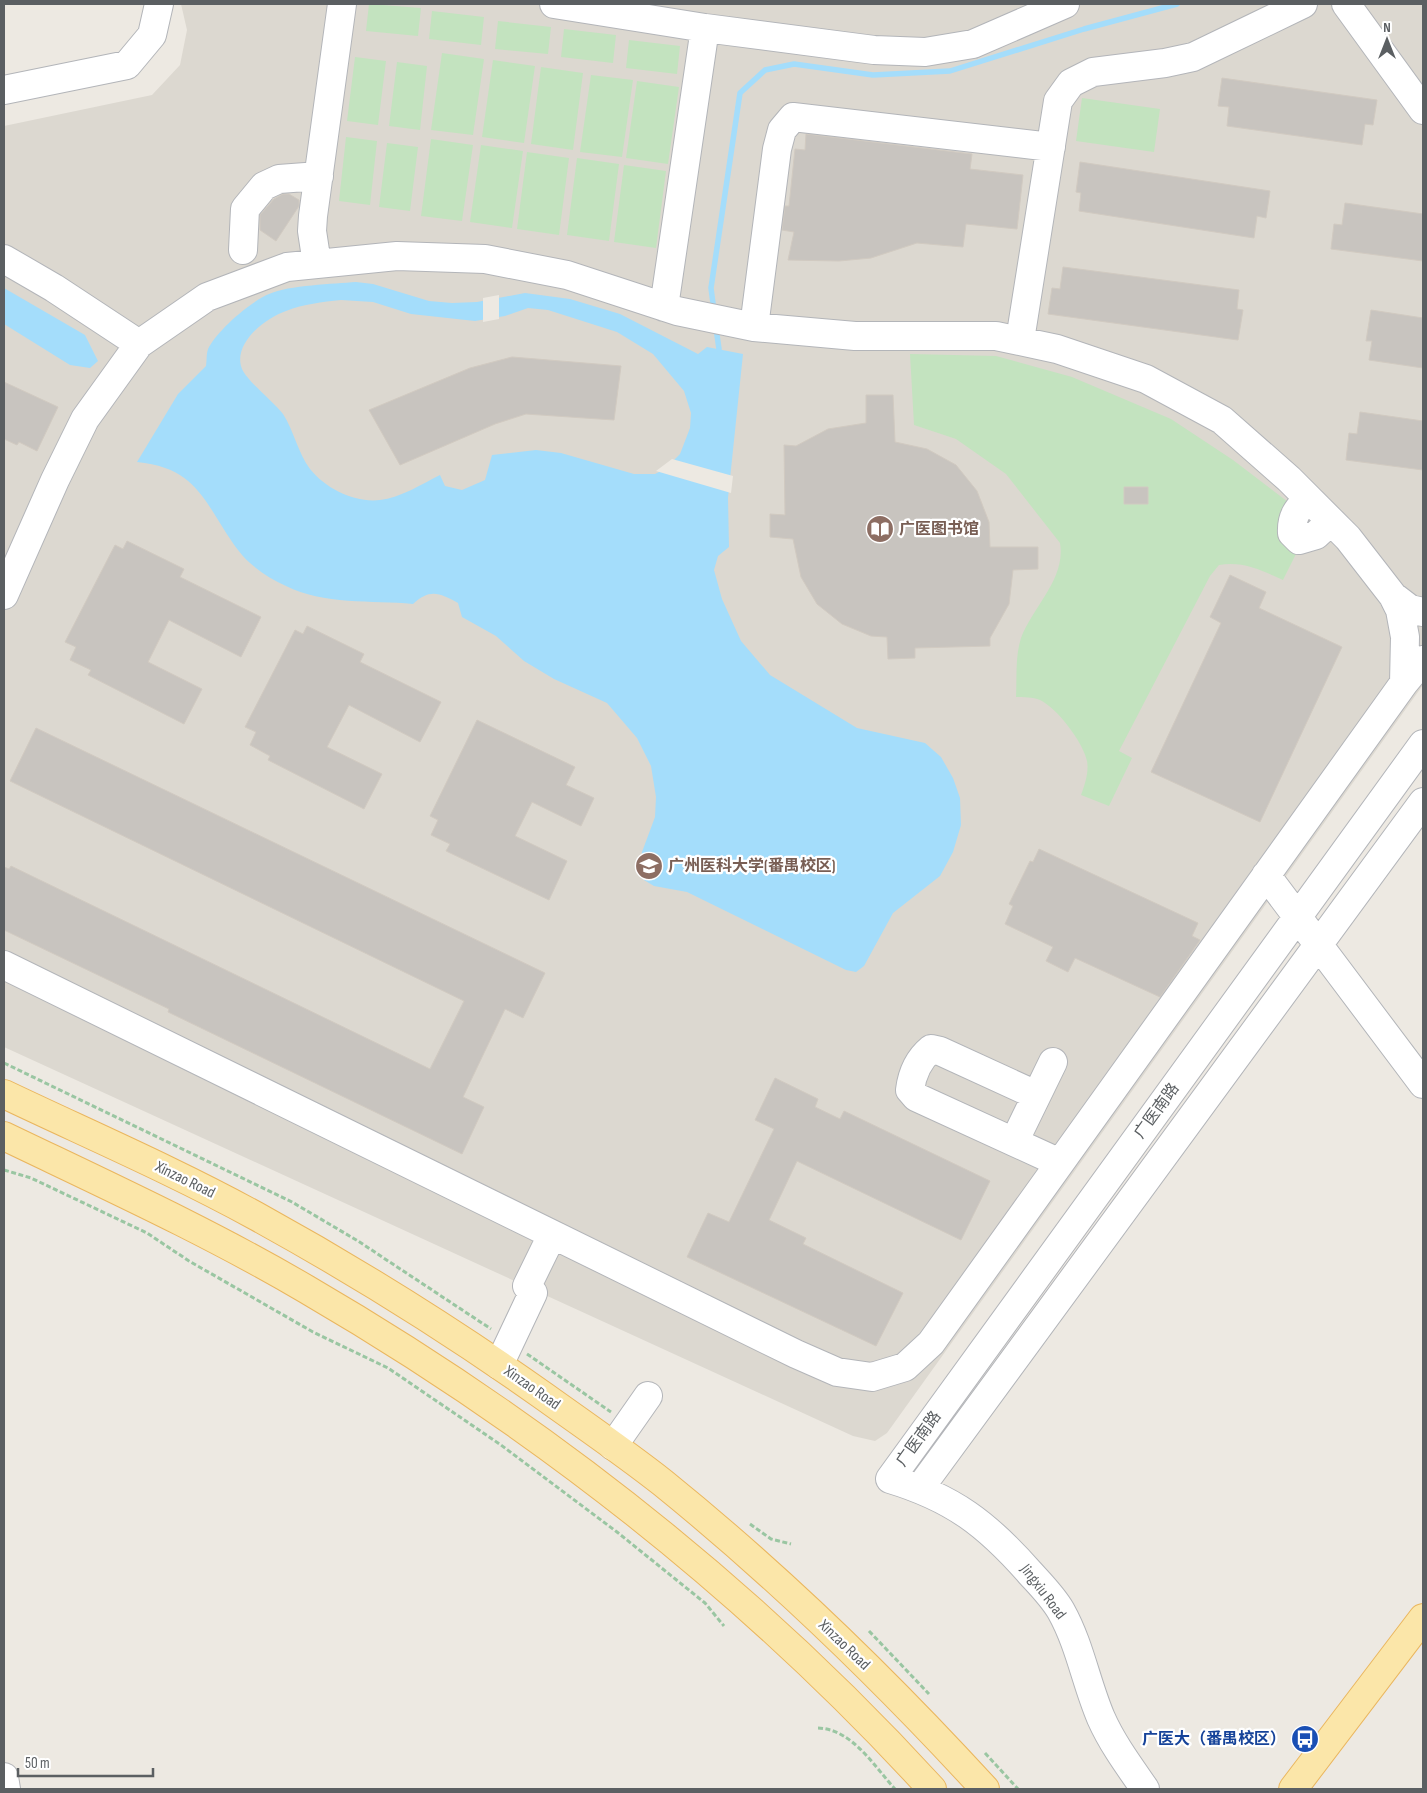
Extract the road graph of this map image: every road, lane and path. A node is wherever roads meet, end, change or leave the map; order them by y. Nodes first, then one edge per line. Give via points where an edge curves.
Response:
1 (159, 4) edge
2 (342, 4) edge
3 (554, 4) edge
4 (1065, 4) edge
5 (1303, 4) edge
6 (1346, 4) edge
7 (705, 28) junction
8 (4, 90) edge
9 (1423, 110) edge
10 (1051, 147) junction
11 (318, 176) junction
12 (243, 250) dead end
13 (4, 259) edge
14 (317, 264) junction
15 (670, 309) junction
16 (754, 327) junction
17 (1020, 340) junction
18 (139, 344) junction
19 (1308, 498) junction
20 (1331, 521) junction
21 (4, 595) edge
22 (1393, 596) junction
23 (1423, 612) edge
24 (1423, 660) edge
25 (1404, 683) junction
26 (1423, 744) edge
27 (1423, 802) edge
28 (1266, 875) junction
29 (4, 964) edge
30 (1053, 1062) dead end
31 (1423, 1084) edge
32 (4, 1094) edge
33 (1036, 1095) junction
34 (1014, 1142) junction
35 (9, 1143) edge
36 (1060, 1163) junction
37 (4, 1170) edge
38 (552, 1235) junction
39 (499, 1365) junction
40 (558, 1375) dead end
41 (648, 1396) dead end
42 (615, 1415) dead end
43 (613, 1446) junction
44 (890, 1479) joint
45 (920, 1488) junction
46 (1423, 1618) edge
47 (724, 1626) dead end
48 (818, 1728) dead end
49 (4, 1777) edge
50 (6, 1789) edge
51 (895, 1789) edge
52 (932, 1789) edge
53 (985, 1789) edge
54 (1145, 1789) edge
55 (1293, 1789) edge

1 - 8 street via 152,35 127,65
2 - 11 street
3 - 7 street
4 - 7 street via 973,44 925,52 874,50
5 - 10 street via 1193,57 1093,72 1072,83 1058,101
6 - 9 street
7 - 15 street
10 - 16 street via 793,118 782,130 777,149
10 - 17 street
11 - 12 street via 279,179 264,186 245,209
11 - 14 street via 312,231
13 - 18 street
14 - 15 street via 397,256 485,259 567,275
14 - 18 street via 287,267 207,297
15 - 16 street
16 - 17 street via 855,336 996,336
17 - 19 street via 1146,379 1214,416
18 - 21 street via 85,420
19 - 20 street
19 - 20 street via 1296,512 1292,533 1299,540 1316,535
20 - 22 street
22 - 23 street via 1410,608
22 - 25 street via 1400,610 1405,636
24 - 25 street
25 - 28 street
26 - 44 street, 广医南路
27 - 45 street, 广医南路
28 - 31 street
28 - 36 street
29 - 38 street
30 - 33 street
32 - 39 main road, Xinzao Road via 256,1216 394,1296
33 - 34 street
33 - 34 street via 932,1049 924,1055 911,1079 910,1090 916,1097
34 - 36 street
35 - 52 main road via 156,1209 297,1284 510,1418 668,1538 720,1582 835,1689
36 - 38 street via 931,1343 905,1367 872,1377 837,1372
37 - 47 path via 31,1178 147,1233 189,1261 313,1332 388,1368 501,1445 617,1532 705,1603
38 - 39 street
39 - 43 main road, Xinzao Road
40 - 42 path
41 - 43 street
43 - 53 main road, Xinzao Road via 660,1481 760,1566 893,1692
44 - 45 street, Jingxiu Road
45 - 54 street, Jingxiu Road via 972,1516 999,1538 1061,1610 1076,1642 1102,1719
46 - 55 main road
48 - 51 path via 834,1730 846,1738
49 - 50 street

